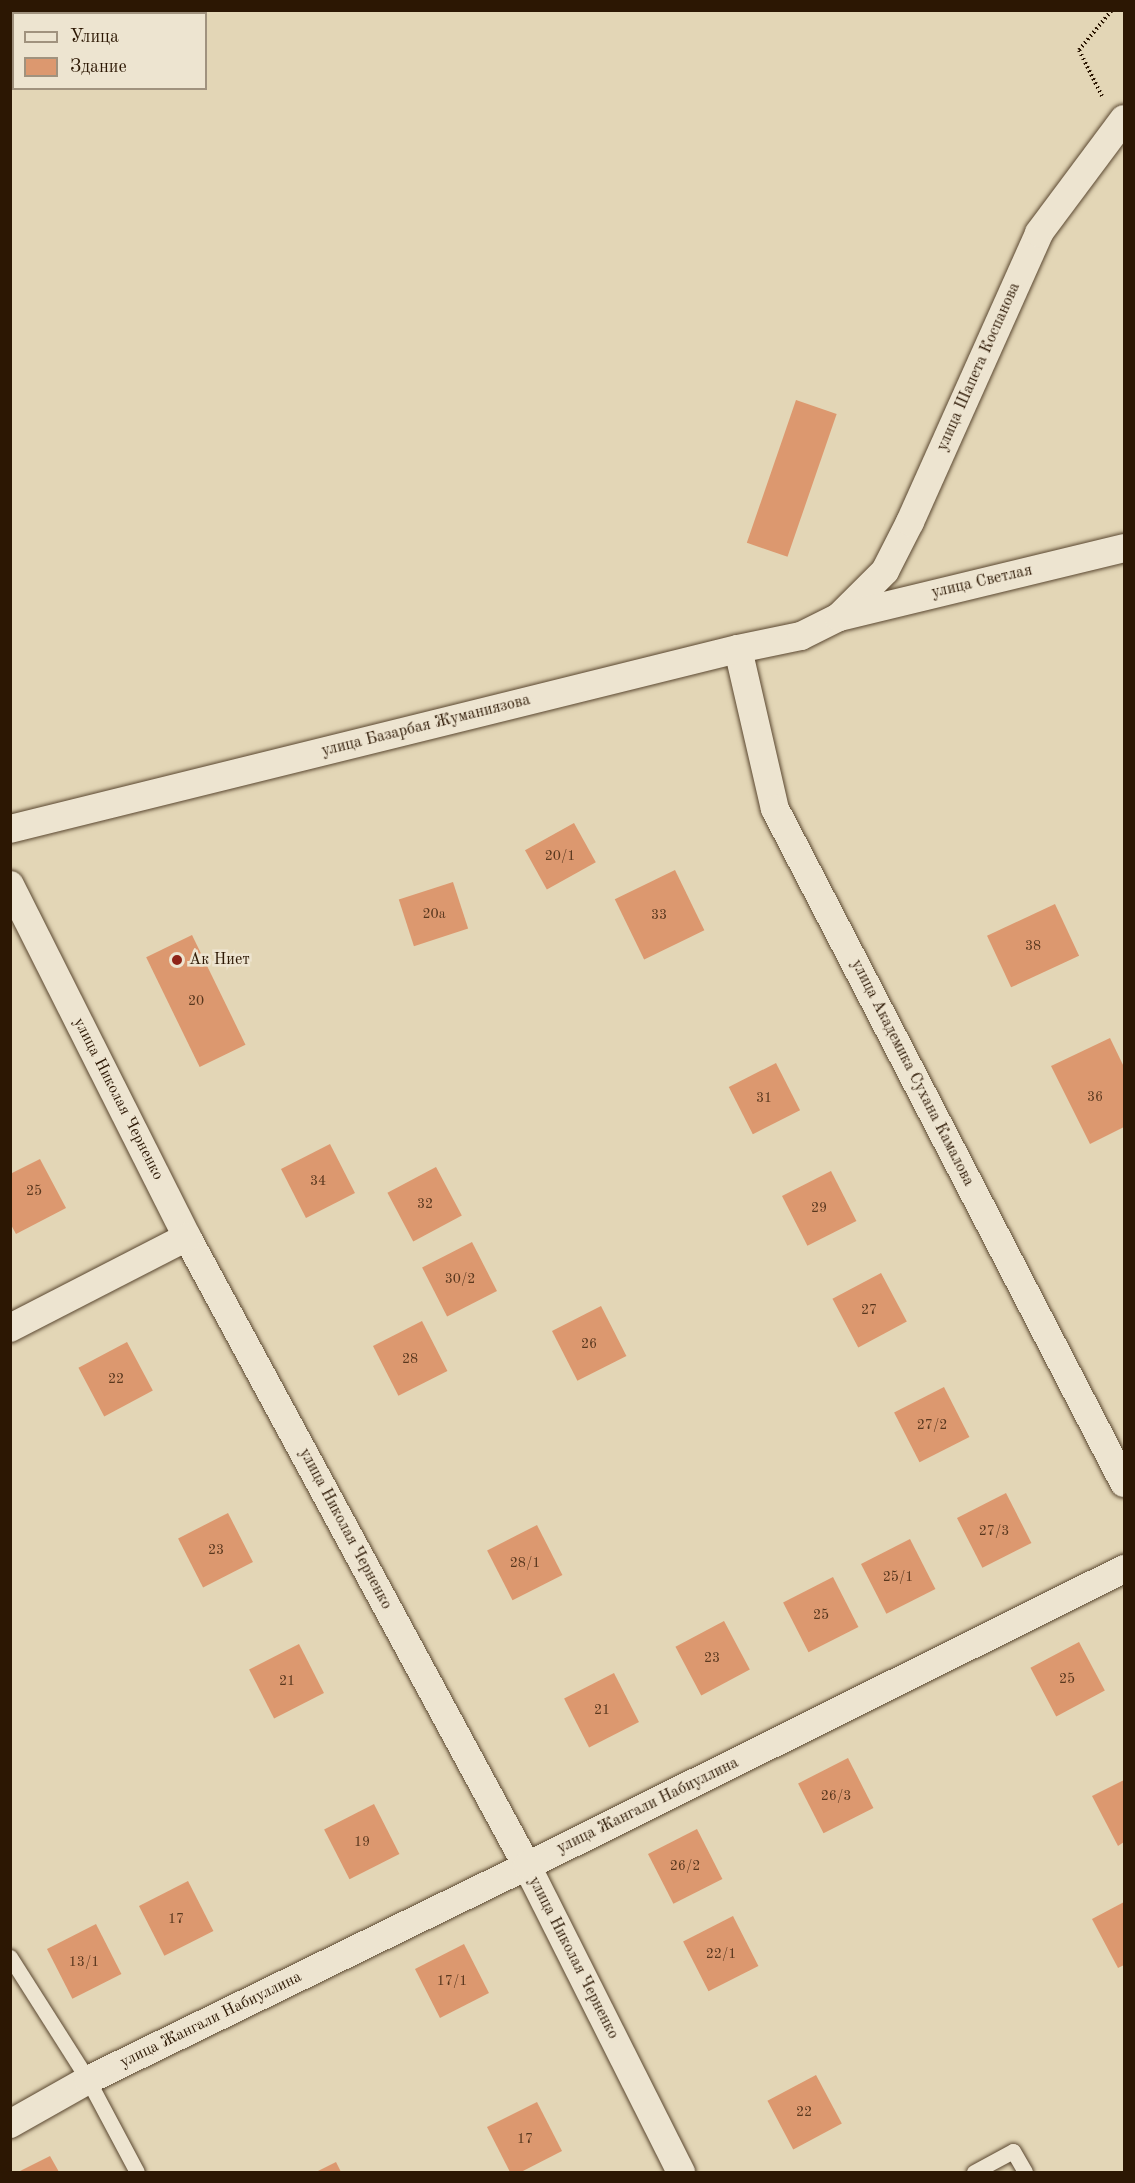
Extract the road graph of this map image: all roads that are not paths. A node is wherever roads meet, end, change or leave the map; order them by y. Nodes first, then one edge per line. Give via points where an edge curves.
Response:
1 (1121, 122) edge
2 (1125, 548) edge
3 (839, 616) junction
4 (738, 650) junction
5 (10, 829) edge
6 (10, 885) edge
7 (187, 1237) junction
8 (10, 1328) edge
9 (1125, 1483) edge
10 (1125, 1569) edge
11 (527, 1866) junction
12 (10, 1957) edge
13 (88, 2080) junction
14 (10, 2124) edge
15 (137, 2172) edge
16 (681, 2172) edge
17 (974, 2172) edge
18 (1025, 2172) edge

1 - 3 street, улица Шапета Коспанова via 1039,233 885,571
2 - 3 street, улица Светлая
3 - 4 street, улица Базарбая Жуманиязова via 801,636
4 - 5 street, улица Базарбая Жуманиязова
4 - 9 street, улица Академика Сухана Камалова via 775,809
6 - 7 street, улица Николая Черненко
7 - 8 street
7 - 11 street, улица Николая Черненко
10 - 11 street, улица Жангали Набиуллина
11 - 13 street, улица Жангали Набиуллина
11 - 16 street, улица Николая Черненко
12 - 13 lane
13 - 14 street, улица Жангали Набиуллина
13 - 15 lane
17 - 18 lane via 1013,2151

